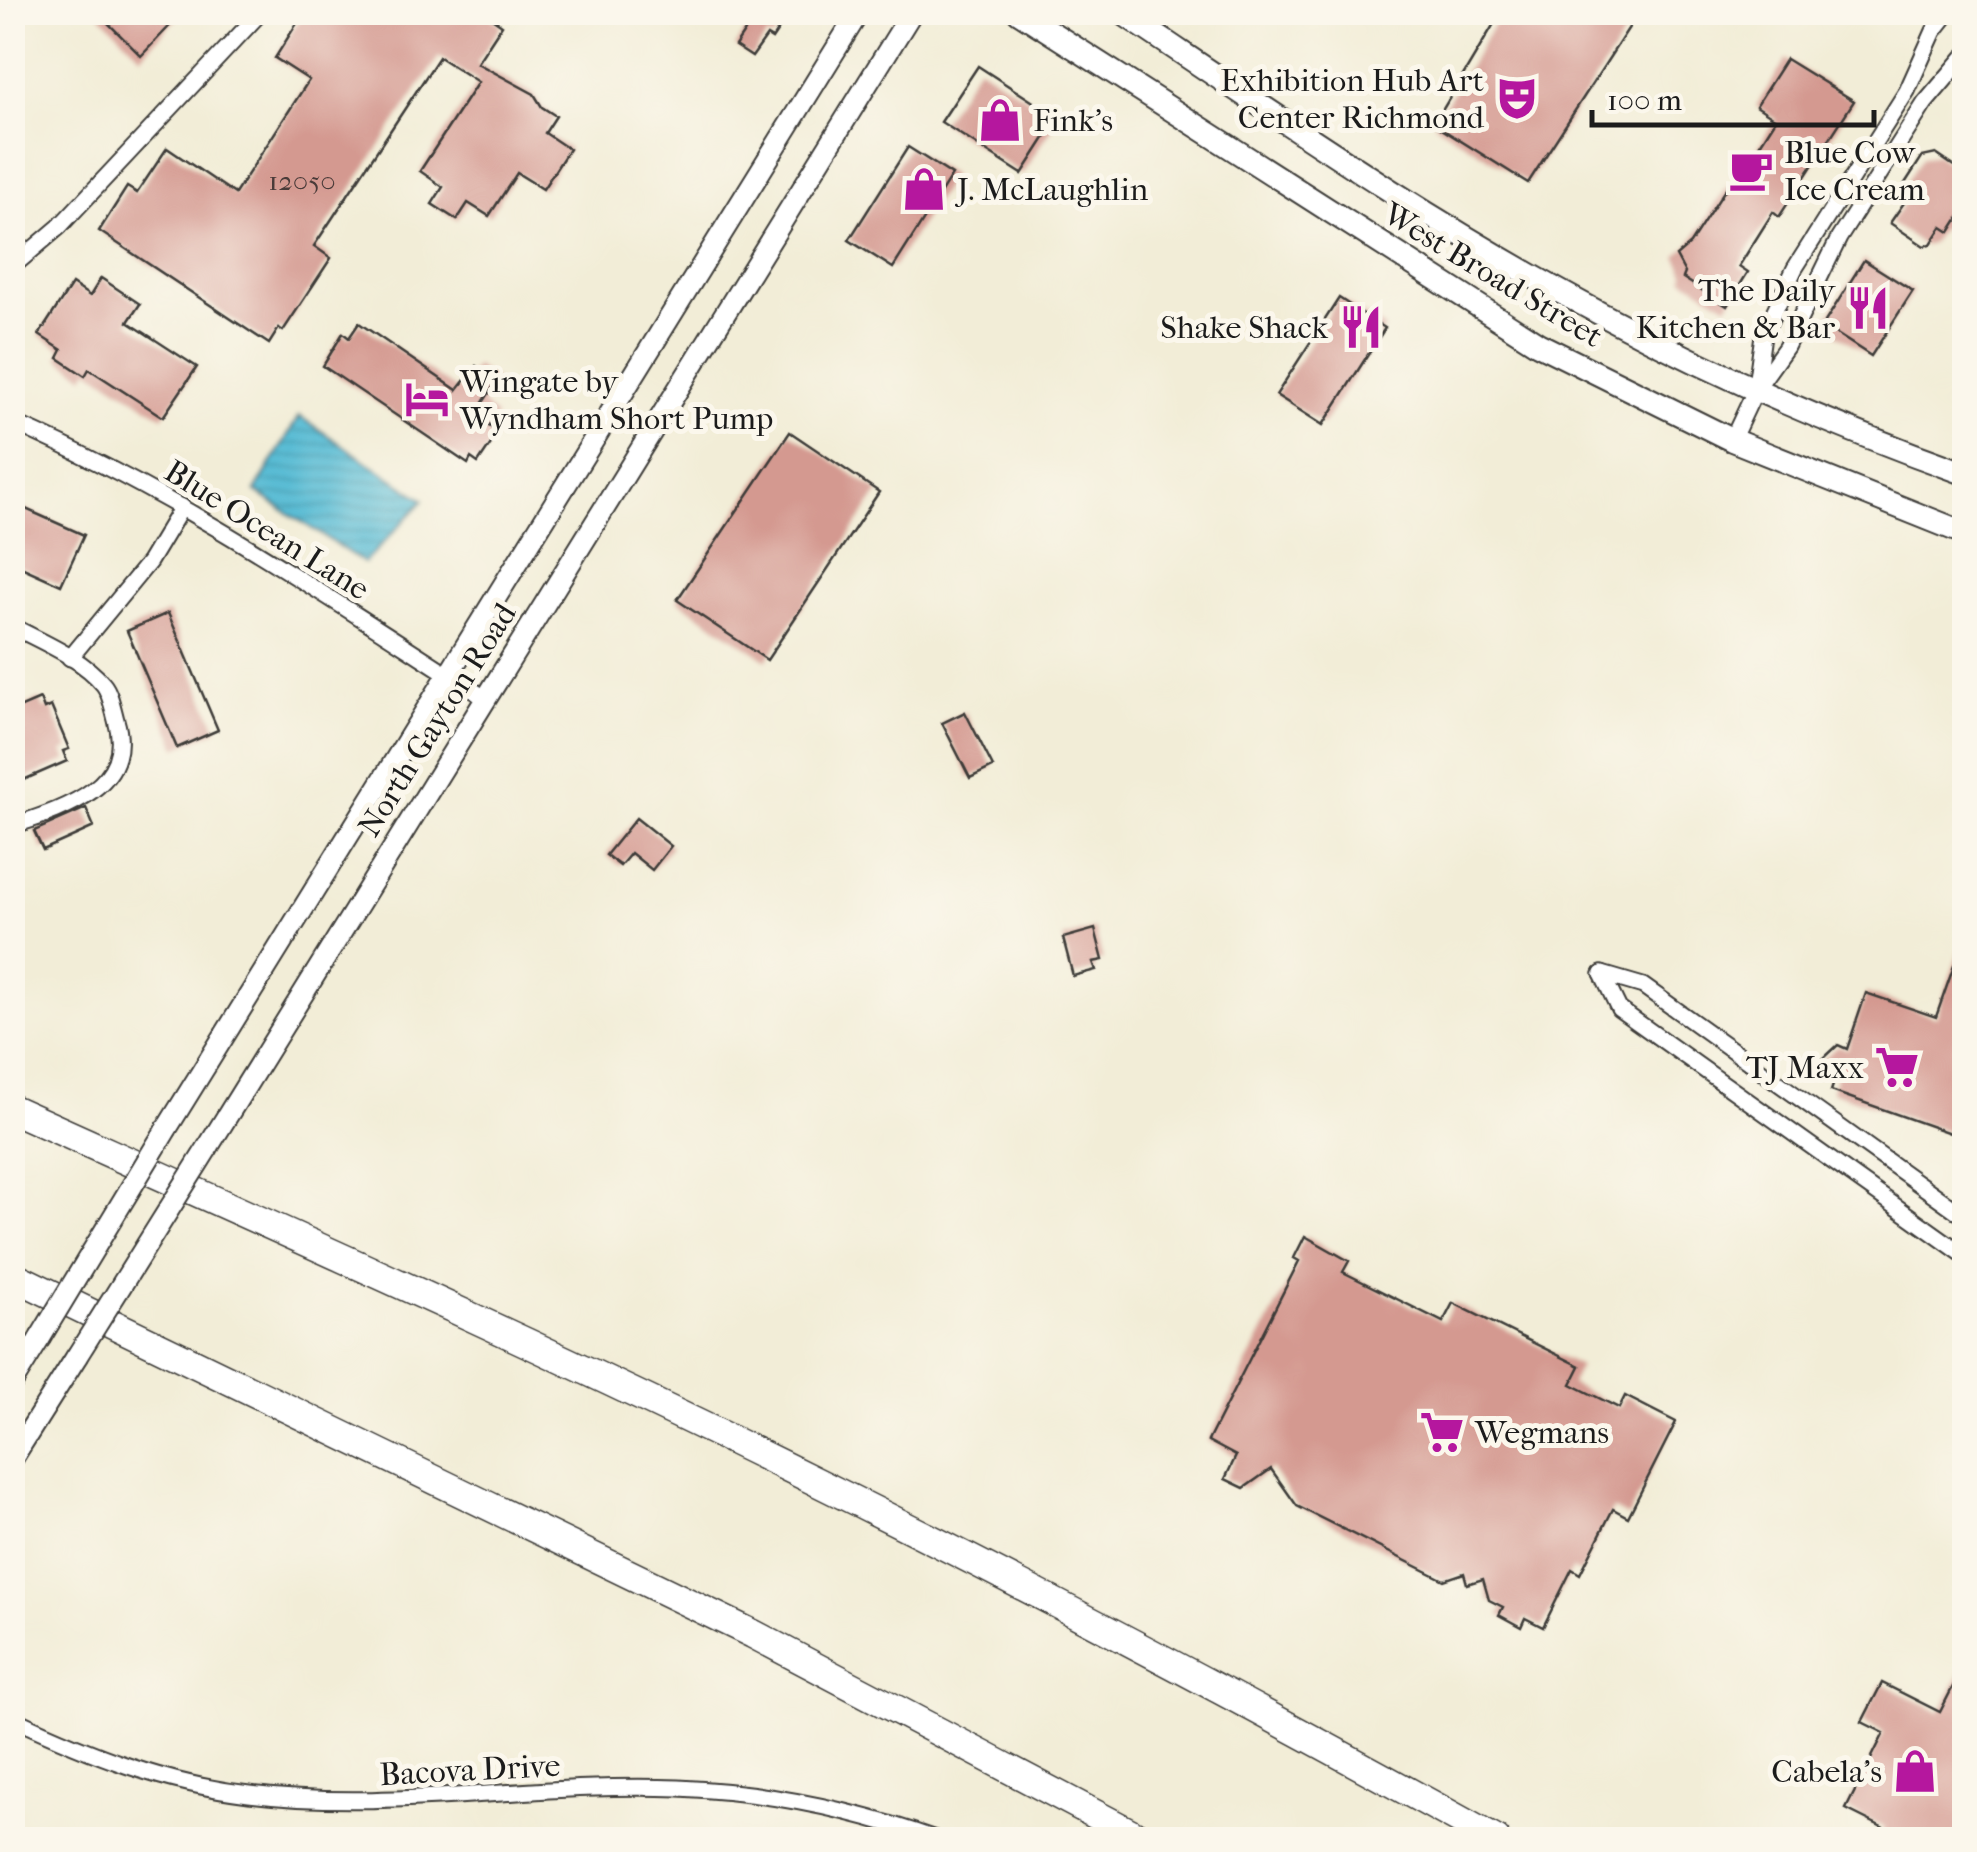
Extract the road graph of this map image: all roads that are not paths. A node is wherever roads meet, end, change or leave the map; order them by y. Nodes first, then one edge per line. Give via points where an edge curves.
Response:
1 (261, 12) edge
2 (859, 12) edge
3 (912, 12) edge
4 (1019, 12) edge
5 (1121, 12) edge
6 (1950, 12) edge
7 (1964, 57) edge
8 (12, 267) edge
9 (1756, 390) junction
10 (12, 422) edge
11 (1732, 440) junction
12 (1964, 474) edge
13 (182, 507) junction
14 (1964, 532) edge
15 (12, 626) edge
16 (70, 658) junction
17 (448, 674) junction
18 (486, 698) junction
19 (12, 826) edge
20 (12, 1109) edge
21 (1964, 1216) edge
22 (1964, 1255) edge
23 (12, 1275) edge
24 (12, 1383) edge
25 (12, 1459) edge
26 (12, 1718) edge
27 (938, 1840) edge
28 (1144, 1840) edge
29 (1496, 1840) edge

1 - 8 street via 59,227
2 - 17 main road, North Gayton Road
3 - 18 main road, North Gayton Road
4 - 11 main road, West Broad Street via 1538,344
5 - 9 main road, West Broad Street via 1526,272
6 - 9 street via 1774,308
7 - 9 street via 1849,222 1786,347
9 - 11 street
9 - 12 main road, West Broad Street
10 - 13 street, Blue Ocean Lane
11 - 14 main road, West Broad Street
13 - 16 street via 149,562
13 - 17 street, Blue Ocean Lane
15 - 16 street
16 - 19 street via 105,685 122,740 115,768 97,790
17 - 18 street, Blue Ocean Lane
17 - 24 main road, North Gayton Road, bridge
18 - 25 main road, North Gayton Road, bridge
20 - 29 highway via 817,1482 1227,1692
21 - 22 street via 1643,986 1602,974 1619,1009
23 - 28 highway via 702,1608
26 - 27 street, Bacova Drive via 129,1769 249,1794 364,1802 708,1790 819,1804

